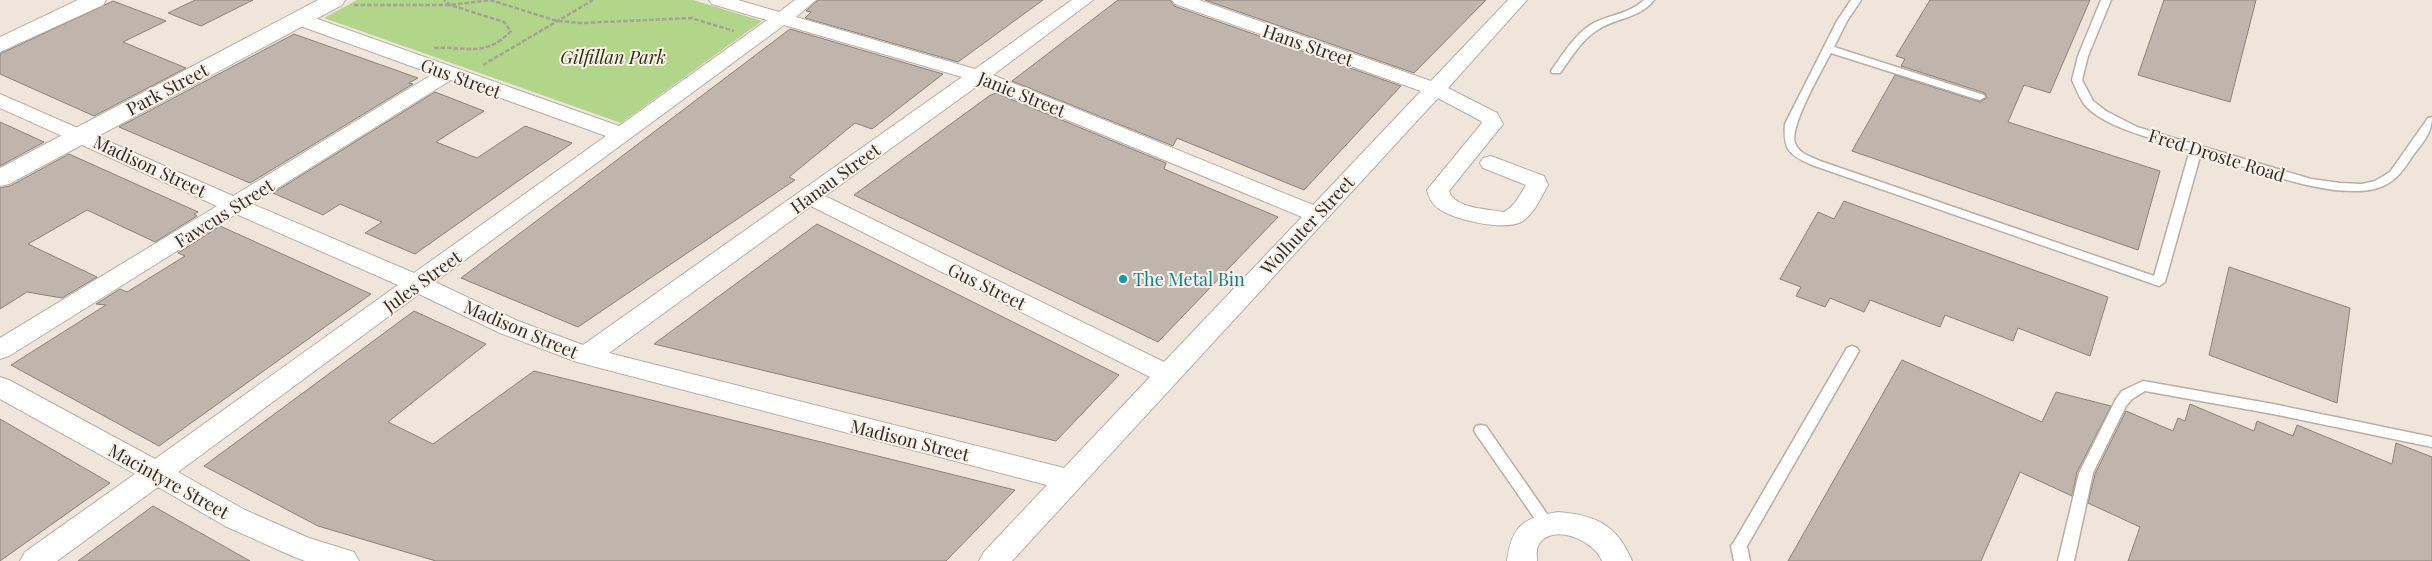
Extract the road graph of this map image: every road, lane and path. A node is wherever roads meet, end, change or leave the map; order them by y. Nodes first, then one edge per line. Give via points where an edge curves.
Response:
1 (95, 0) edge
2 (444, 0) edge
3 (491, 0) edge
4 (593, 0) edge
5 (718, 0) edge
6 (807, 0) edge
7 (1084, 0) edge
8 (1181, 0) edge
9 (1518, 0) edge
10 (1649, 0) edge
11 (1856, 0) edge
12 (2106, 0) edge
13 (330, 2) edge
14 (450, 5) junction
15 (299, 19) junction
16 (780, 20) junction
17 (557, 21) junction
18 (756, 37) junction
19 (0, 45) edge
20 (1829, 49) junction
21 (406, 58) junction
22 (1556, 71) dead end
23 (454, 76) junction
24 (979, 76) junction
25 (1436, 89) junction
26 (1980, 97) dead end
27 (0, 100) edge
28 (2432, 120) edge
29 (81, 135) junction
30 (623, 135) junction
31 (2196, 149) junction
32 (1491, 163) dead end
33 (0, 178) edge
34 (810, 197) junction
35 (236, 206) junction
36 (1316, 215) junction
37 (418, 284) junction
38 (0, 350) edge
39 (1852, 352) dead end
40 (586, 356) junction
41 (1166, 374) junction
42 (0, 387) edge
43 (1481, 430) dead end
44 (2432, 442) edge
45 (157, 473) junction
46 (1069, 480) junction
47 (1547, 525) junction
48 (35, 561) edge
49 (344, 561) edge
50 (994, 561) edge
51 (1522, 561) edge
52 (1617, 561) edge
53 (1742, 561) edge
54 (2066, 561) edge

1 - 19 main road
2 - 14 path
3 - 14 path
3 - 17 path
4 - 17 path
5 - 16 street, Janie Street
6 - 16 street, Jules Street
7 - 24 street, Hanau Street
8 - 25 street, Hans Street
9 - 25 street, Wolhuter Street
10 - 22 lane via 1640,11 1630,16 1595,25
11 - 20 lane
12 - 31 lane, Fred Droste Road via 2083,56 2077,80 2082,92 2089,103 2117,122
13 - 14 path
13 - 15 main road, Park Street
14 - 21 path via 504,22 511,32 496,45 483,50 440,47 425,49
15 - 21 street, Gus Street
15 - 29 main road, Park Street
16 - 18 street, Jules Street
16 - 24 street, Janie Street
17 - 18 path via 582,23 691,18
17 - 23 path
18 - 30 street, Jules Street
20 - 26 lane
20 - 31 lane via 1790,124 1789,142 1798,155 1837,172 2159,282
21 - 23 street, Gus Street
23 - 30 street, Gus Street
23 - 35 street, Fawcus Street
24 - 34 street, Hanau Street
24 - 36 street, Janie Street
25 - 32 street, Hans Street via 1490,117 1493,124 1438,190 1440,199 1455,209 1504,219 1514,217 1536,181
25 - 36 street, Wolhuter Street
27 - 29 street, Madison Street
28 - 31 lane, Fred Droste Road via 2394,175 2379,184 2362,188 2340,188 2310,182
29 - 33 main road, Park Street
29 - 35 street, Madison Street
30 - 37 street, Jules Street
34 - 40 street, Hanau Street
34 - 41 street, Gus Street
35 - 37 street, Madison Street
35 - 38 street, Fawcus Street
36 - 41 street, Wolhuter Street
37 - 40 street, Madison Street via 509,327
37 - 45 street, Jules Street
39 - 53 lane via 1739,546
40 - 46 street, Madison Street
41 - 46 street, Wolhuter Street
42 - 45 street, Macintyre Street
43 - 47 lane
44 - 54 lane via 2142,386 2127,395 2086,472
45 - 48 street, Jules Street
45 - 49 street, Macintyre Street via 268,534
46 - 50 street, Wolhuter Street
47 - 51 street via 1532,533 1523,546
47 - 52 street via 1567,523 1588,529 1605,541

